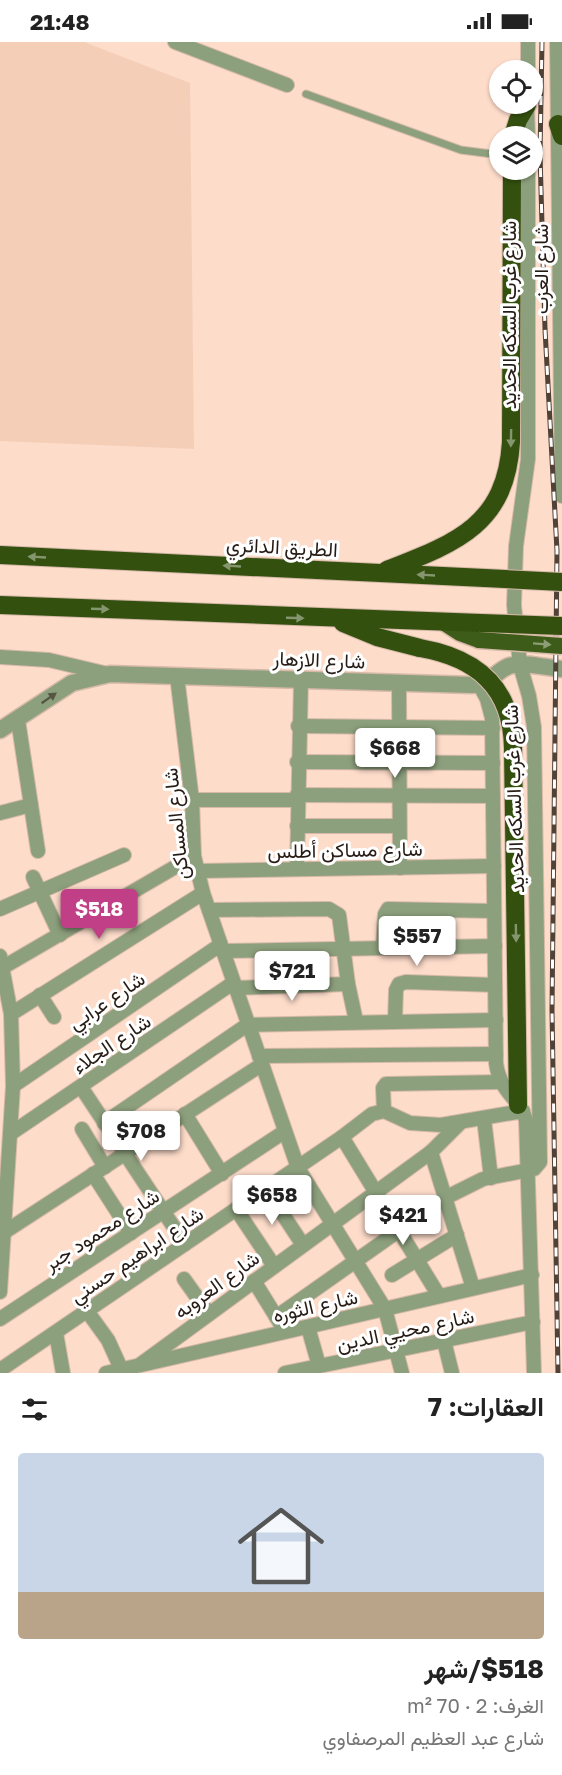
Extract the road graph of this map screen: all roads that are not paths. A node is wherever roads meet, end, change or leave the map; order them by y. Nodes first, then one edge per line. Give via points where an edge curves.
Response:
1 (175, 42) edge
2 (528, 42) edge
3 (557, 42) edge
4 (205, 47) edge
5 (528, 60) edge
6 (287, 85) dead end
7 (306, 94) dead end
8 (560, 130) edge
9 (489, 154) edge
10 (560, 175) edge
11 (512, 180) edge
12 (528, 180) edge
13 (562, 496) edge
14 (0, 555) edge
15 (380, 573) junction
16 (562, 582) edge
17 (0, 605) edge
18 (336, 619) junction
19 (562, 626) edge
20 (480, 632) junction
21 (562, 646) edge
22 (0, 657) edge
23 (520, 664) junction
24 (562, 669) edge
25 (110, 674) junction
26 (177, 676) junction
27 (301, 680) junction
28 (399, 682) junction
29 (479, 684) junction
30 (18, 720) junction
31 (298, 726) junction
32 (398, 728) junction
33 (493, 728) junction
34 (0, 730) edge
35 (297, 762) junction
36 (399, 763) junction
37 (493, 763) junction
38 (399, 795) junction
39 (493, 796) junction
40 (297, 797) junction
41 (192, 800) junction
42 (31, 805) junction
43 (0, 813) edge
44 (297, 825) junction
45 (399, 826) junction
46 (38, 851) dead end
47 (124, 855) dead end
48 (194, 856) junction
49 (494, 866) junction
50 (400, 867) junction
51 (297, 869) junction
52 (197, 871) junction
53 (33, 877) dead end
54 (40, 892) junction
55 (203, 893) junction
56 (0, 909) edge
57 (208, 910) junction
58 (494, 911) junction
59 (60, 935) junction
60 (495, 946) junction
61 (221, 948) junction
62 (343, 948) junction
63 (383, 948) junction
64 (1, 964) edge
65 (348, 984) junction
66 (495, 985) junction
67 (234, 986) junction
68 (40, 995) junction
69 (11, 1014) junction
70 (54, 1017) dead end
71 (495, 1020) junction
72 (356, 1021) junction
73 (395, 1021) junction
74 (247, 1025) junction
75 (496, 1054) junction
76 (260, 1060) junction
77 (500, 1082) junction
78 (13, 1086) junction
79 (81, 1087) junction
80 (521, 1108) junction
81 (384, 1111) junction
82 (185, 1114) junction
83 (484, 1119) junction
84 (105, 1123) junction
85 (460, 1123) junction
86 (82, 1130) dead end
87 (284, 1132) junction
88 (342, 1137) junction
89 (6, 1143) edge
90 (430, 1152) junction
91 (124, 1154) junction
92 (298, 1167) junction
93 (99, 1170) junction
94 (529, 1170) junction
95 (222, 1174) junction
96 (491, 1178) junction
97 (266, 1189) junction
98 (375, 1192) junction
99 (445, 1198) junction
100 (236, 1209) junction
101 (162, 1213) junction
102 (332, 1224) junction
103 (399, 1230) junction
104 (131, 1233) junction
105 (1, 1234) edge
106 (457, 1235) junction
107 (185, 1244) junction
108 (303, 1245) junction
109 (417, 1259) junction
110 (356, 1261) junction
111 (274, 1266) junction
112 (392, 1275) dead end
113 (532, 1275) junction
114 (184, 1279) dead end
115 (254, 1281) junction
116 (473, 1288) junction
117 (0, 1292) edge
118 (440, 1296) junction
119 (385, 1309) junction
120 (87, 1311) junction
121 (209, 1314) junction
122 (276, 1317) junction
123 (0, 1319) edge
124 (533, 1322) junction
125 (308, 1327) junction
126 (286, 1332) junction
127 (56, 1333) junction
128 (444, 1341) junction
129 (398, 1350) junction
130 (319, 1366) junction
131 (353, 1366) edge
132 (137, 1367) junction
133 (0, 1370) edge
134 (301, 1371) edge
135 (123, 1372) edge
136 (63, 1373) edge
137 (106, 1373) edge
138 (285, 1373) edge
139 (402, 1373) edge
140 (452, 1373) edge
141 (534, 1373) edge

1 - 4 street
2 - 5 street
3 - 8 street, شارع العزب
4 - 6 street
7 - 9 lane via 460,150
8 - 10 street, شارع العزب
10 - 13 street, شارع العزب
11 -> 15 highway via 511,442 506,480 487,514 458,540
12 - 23 street, شارع غرب السكه الحديد via 528,459 514,576
15 -> 14 highway, الطريق الدائري
16 -> 15 highway, الطريق الدائري, bridge
17 -> 18 highway
18 - 20 highway via 443,622
18 -> 80 highway, bridge via 377,637 460,658 483,674 501,695 511,721
19 - 20 highway, bridge
20 -> 21 highway, bridge
22 - 25 street, شارع الازهار via 49,660
23 - 24 street
23 - 29 street
23 - 94 street, شارع غرب السكه الحديد via 534,728 541,1157 538,1166
25 - 26 street, شارع الازهار
30 -> 25 street, شارع الازهار via 72,683
26 - 27 street, شارع الازهار
26 - 41 street, شارع المساكن
27 - 28 street, شارع الازهار
27 - 31 street
28 - 29 street, شارع الازهار
28 - 32 street
29 - 33 street, شارع غرب السكه الحديد via 490,707
30 - 34 street, شارع الازهار
30 - 42 street
31 - 32 street
31 - 35 street
32 - 33 street
32 - 36 street
33 - 37 street, شارع غرب السكه الحديد
35 - 36 street
35 - 40 street
36 - 37 street
36 - 38 street
37 - 39 street, شارع غرب السكه الحديد
38 - 39 street
38 - 40 street
38 - 45 street
39 - 49 street, شارع غرب السكه الحديد
40 - 41 street
40 - 44 street
41 - 48 street, شارع المساكن
42 - 43 street
42 - 46 street
44 - 45 street
44 - 51 street
45 - 50 street
47 - 54 street
48 - 52 street, شارع المساكن
48 - 59 street
49 - 50 street, شارع مساكن أطلس
49 - 58 street, شارع غرب السكه الحديد
50 - 51 street, شارع مساكن أطلس
51 - 52 street, شارع مساكن أطلس
52 - 55 street, شارع المساكن
53 - 54 street
54 - 56 street
54 - 59 street
55 - 57 street, شارع المساكن
55 - 68 street
57 - 61 street, شارع المساكن
57 - 62 street via 329,909 339,915
58 - 60 street, شارع غرب السكه الحديد
58 - 63 street via 388,909
59 - 64 street
60 - 63 street
60 - 66 street, شارع غرب السكه الحديد
61 - 62 street
61 - 67 street, شارع المساكن
61 - 78 street, شارع عرابي
62 - 63 street
62 - 65 street
64 - 69 street
65 - 67 street
65 - 72 street
66 - 71 street, شارع غرب السكه الحديد
66 - 73 street via 399,984
67 - 74 street, شارع المساكن
67 - 79 street, شارع الجلاء
68 - 69 street
68 - 70 street
69 - 78 street
71 - 73 street
71 - 75 street, شارع غرب السكه الحديد
72 - 73 street
72 - 74 street
74 - 76 street, شارع المساكن
74 - 84 street
75 - 76 street
75 - 77 street, شارع غرب السكه الحديد
76 - 82 street
76 - 87 street, شارع المساكن
77 - 80 street, شارع غرب السكه الحديد
77 - 81 street via 386,1084
78 - 89 street
79 - 84 street
79 - 89 street, شارع الجلاء
80 - 83 street
80 - 94 street, شارع غرب السكه الحديد via 527,1124
81 - 85 street via 410,1123
81 - 88 street, شارع ابراهيم حسني via 372,1114
82 - 91 street
82 - 95 street
83 - 85 street
83 - 96 street
84 - 91 street
85 - 90 street, شارع العروبه
86 - 93 street
87 - 92 street, شارع المساكن
87 - 95 street, شارع محمود جبر
88 - 92 street, شارع ابراهيم حسني
88 - 98 street
89 - 105 street
90 - 98 street, شارع العروبه
90 - 99 street
91 - 93 street
91 - 101 street
92 - 97 street, شارع ابراهيم حسني
92 - 102 street
93 - 104 street
93 - 105 street
94 - 96 street
94 - 113 street, شارع غرب السكه الحديد
95 - 101 street, شارع محمود جبر
96 - 99 street via 465,1186
97 - 100 street, شارع ابراهيم حسني
97 - 108 street
98 - 102 street, شارع العروبه
98 - 103 street
99 - 103 street
99 - 106 street
100 - 107 street, شارع ابراهيم حسني
100 - 111 street
101 - 104 street, شارع محمود جبر
101 - 107 street
102 - 108 street, شارع العروبه
102 - 110 street
103 - 109 street
103 - 110 street
104 - 123 street, شارع محمود جبر
105 - 117 street
106 - 109 street
106 - 116 street
107 - 120 street, شارع ابراهيم حسني
108 - 111 street, شارع العروبه
109 - 112 street
109 - 118 street
110 - 119 street
110 - 122 street
111 - 115 street, شارع العروبه
113 - 116 street, شارع الثوره
113 - 124 street, شارع غرب السكه الحديد
114 - 121 street
115 - 121 street, شارع العروبه
115 - 122 street
116 - 118 street, شارع الثوره
118 - 119 street, شارع الثوره
119 - 125 street, شارع الثوره
119 - 129 street
120 - 127 street, شارع ابراهيم حسني
120 - 135 street via 108,1340
121 - 132 street, شارع العروبه
122 - 126 street
124 - 128 street, شارع محيي الدين
124 - 141 street, شارع غرب السكه الحديد
125 - 126 street, شارع الثوره
125 - 130 street
126 - 132 street, شارع الثوره
127 - 133 street, شارع ابراهيم حسني
127 - 136 street
128 - 129 street, شارع محيي الدين
128 - 140 street
129 - 131 street, شارع محيي الدين
129 - 139 street
130 - 131 street, شارع محيي الدين
130 - 134 street, شارع محيي الدين
132 - 135 street, شارع الثوره
134 - 138 street, شارع محيي الدين
135 - 137 street, شارع الثوره

